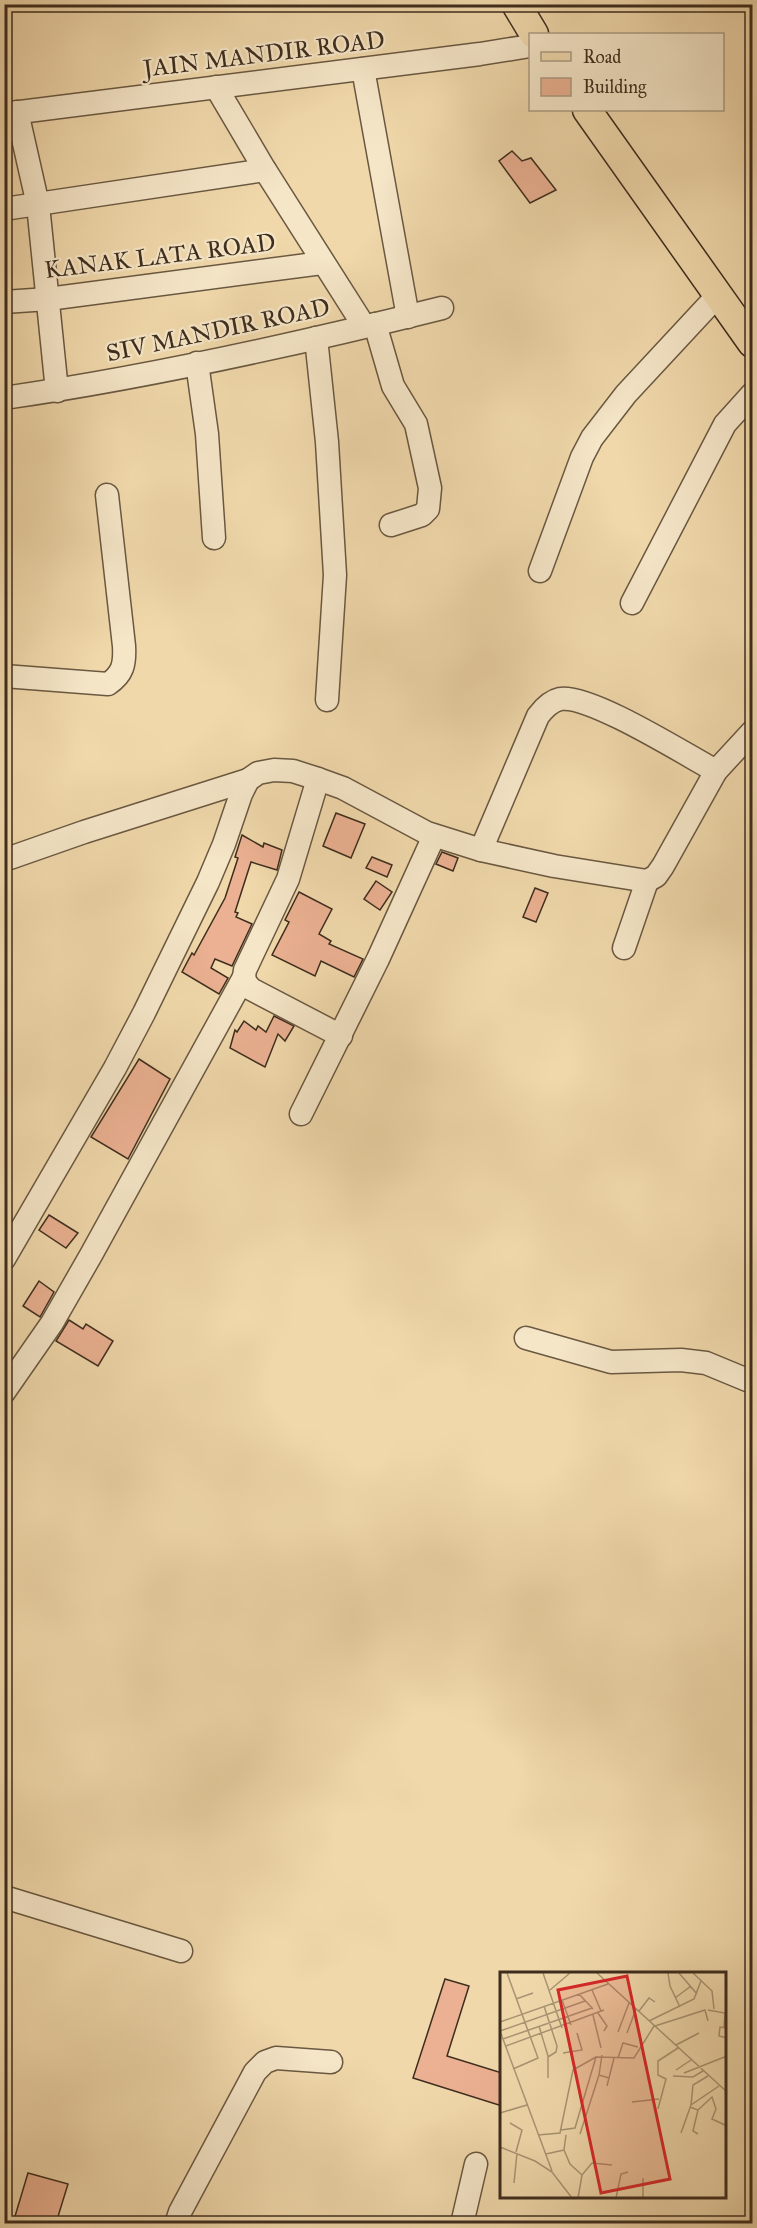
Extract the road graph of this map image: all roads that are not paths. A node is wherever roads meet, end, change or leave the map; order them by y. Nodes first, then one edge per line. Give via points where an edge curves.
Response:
1 (516, 4) edge
2 (533, 33) edge
3 (529, 46) edge
4 (363, 69) junction
5 (216, 87) junction
6 (587, 111) edge
7 (10, 113) edge
8 (265, 170) junction
9 (38, 206) junction
10 (4, 209) edge
11 (322, 263) junction
12 (718, 295) junction
13 (48, 298) junction
14 (4, 302) edge
15 (442, 308) dead end
16 (408, 317) junction
17 (370, 325) junction
18 (316, 338) junction
19 (753, 343) edge
20 (197, 363) junction
21 (57, 391) junction
22 (753, 394) edge
23 (4, 398) edge
24 (107, 495) dead end
25 (390, 525) dead end
26 (214, 538) dead end
27 (540, 571) dead end
28 (632, 603) dead end
29 (4, 676) edge
30 (327, 700) dead end
31 (753, 732) edge
32 (716, 771) junction
33 (318, 779) junction
34 (248, 780) junction
35 (434, 836) junction
36 (481, 850) junction
37 (4, 860) edge
38 (647, 881) junction
39 (624, 948) dead end
40 (244, 977) junction
41 (341, 1036) junction
42 (301, 1114) dead end
43 (4, 1259) edge
44 (526, 1338) dead end
45 (753, 1382) edge
46 (4, 1392) edge
47 (4, 1897) edge
48 (181, 1951) dead end
49 (331, 2062) dead end
50 (476, 2164) dead end
51 (176, 2223) edge
52 (462, 2223) edge

1 - 2 main road
3 - 4 street, JAIN MANDIR ROAD
4 - 5 street, JAIN MANDIR ROAD
4 - 16 street
5 - 7 street, JAIN MANDIR ROAD
5 - 8 street
6 - 12 main road
7 - 9 street
8 - 9 street
8 - 11 street
9 - 10 street
9 - 13 street
11 - 13 street, KANAK LATA ROAD
11 - 17 street
12 - 19 main road
12 - 27 street via 626,394 592,438
13 - 14 street, KANAK LATA ROAD
13 - 21 street
15 - 16 street, SIV MANDIR ROAD
16 - 17 street, SIV MANDIR ROAD
17 - 18 street, SIV MANDIR ROAD
17 - 25 street via 393,386 416,424 430,488 428,509 422,515
18 - 20 street, SIV MANDIR ROAD
18 - 30 street via 335,575
20 - 21 street, SIV MANDIR ROAD
20 - 26 street via 207,434
21 - 23 street, SIV MANDIR ROAD
22 - 28 street via 725,424
24 - 29 street via 124,657 119,677 108,684
31 - 32 street
32 - 36 street via 600,709 560,699 538,716
32 - 38 street via 663,866
33 - 34 street via 274,770
33 - 35 street via 344,788
33 - 40 street via 288,879
34 - 37 street
34 - 43 street via 208,882 144,1013
35 - 36 street
35 - 41 street
36 - 38 street
38 - 39 street
40 - 41 street via 251,989
40 - 46 street via 69,1294
41 - 42 street
44 - 45 street via 611,1362 706,1363
47 - 48 street
49 - 51 street via 276,2058 255,2072
50 - 52 street

